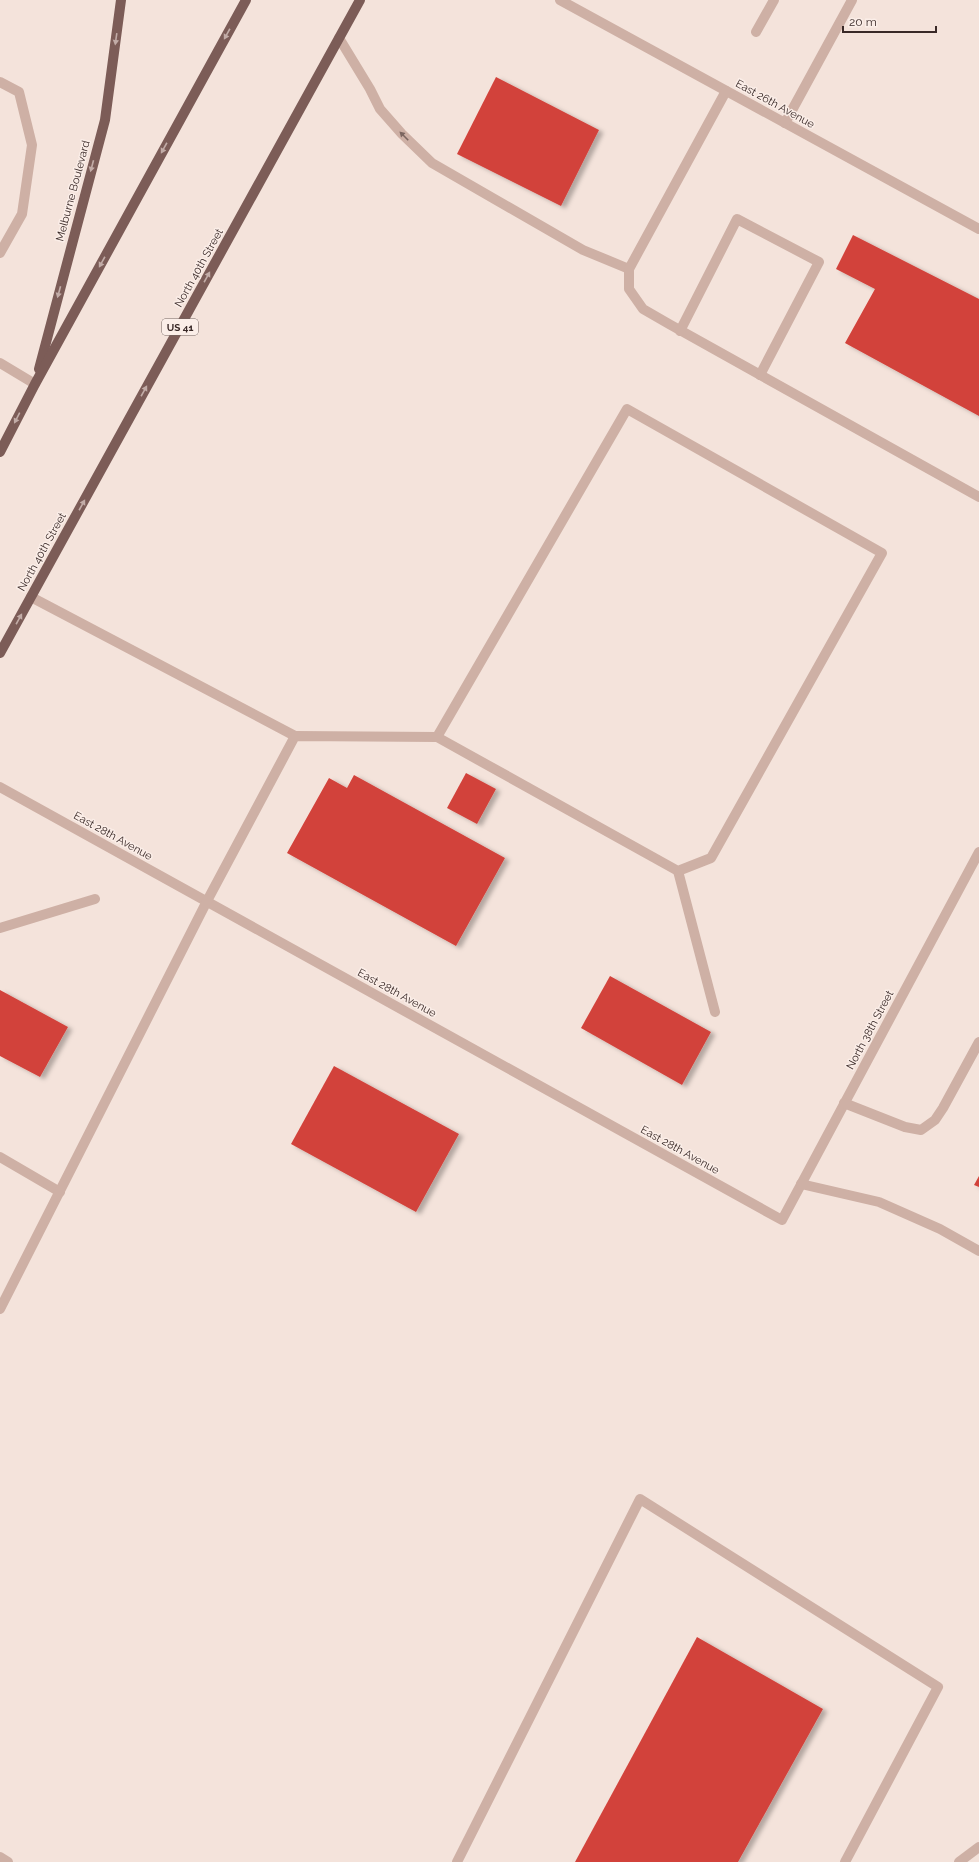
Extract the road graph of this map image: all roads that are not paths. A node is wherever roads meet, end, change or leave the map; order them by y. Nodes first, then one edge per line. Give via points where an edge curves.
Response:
1 (121, 0) edge
2 (246, 0) edge
3 (360, 0) edge
4 (560, 0) edge
5 (774, 0) edge
6 (852, 0) edge
7 (756, 32) dead end
8 (339, 38) junction
9 (0, 82) edge
10 (726, 91) junction
11 (785, 123) junction
12 (979, 228) edge
13 (0, 253) edge
14 (629, 269) junction
15 (680, 330) junction
16 (0, 363) edge
17 (760, 375) junction
18 (35, 384) junction
19 (0, 452) edge
20 (979, 497) edge
21 (31, 597) junction
22 (0, 653) edge
23 (295, 736) junction
24 (437, 737) junction
25 (0, 787) edge
26 (979, 852) edge
27 (678, 871) junction
28 (95, 899) dead end
29 (207, 901) junction
30 (0, 928) edge
31 (715, 1012) dead end
32 (979, 1042) edge
33 (844, 1103) junction
34 (0, 1157) edge
35 (801, 1184) junction
36 (60, 1192) junction
37 (782, 1220) joint
38 (979, 1251) edge
39 (0, 1309) edge
40 (979, 1847) edge
41 (0, 1858) edge
42 (8, 1862) edge
43 (457, 1862) edge
44 (845, 1862) edge
45 (959, 1862) edge

1 -> 18 main road, Melburne Boulevard via 104,120
2 -> 18 main road
3 - 8 main road, North 40th Street / US 41
4 - 10 street, East 26th Avenue
5 - 7 street
6 - 11 street
14 -> 8 street via 583,250 432,163 380,109
21 -> 8 main road, North 40th Street / US 41
9 - 13 street via 19,92 32,145 22,214
10 - 11 street, East 26th Avenue
10 - 14 street
11 - 12 street, East 26th Avenue
14 - 15 street via 629,289 643,309
15 - 17 street
15 - 17 street via 736,219 819,262
16 - 18 street
17 - 20 street
18 -> 19 main road
22 -> 21 main road, North 40th Street / US 41
21 - 23 street
23 - 24 street
23 - 29 street
24 - 27 street
24 - 27 street via 627,409 882,553 711,858
25 - 29 street, East 28th Avenue
26 - 33 street, North 38th Street
27 - 31 street
28 - 30 street
29 - 36 street
29 - 37 street, East 28th Avenue
32 - 33 street via 943,1108 935,1120 921,1130 904,1127
33 - 35 street, North 38th Street
34 - 36 street
35 - 37 street, North 38th Street
35 - 38 street via 879,1202 940,1229
36 - 39 street
40 - 45 street
41 - 42 street
43 - 44 street via 640,1499 938,1687

